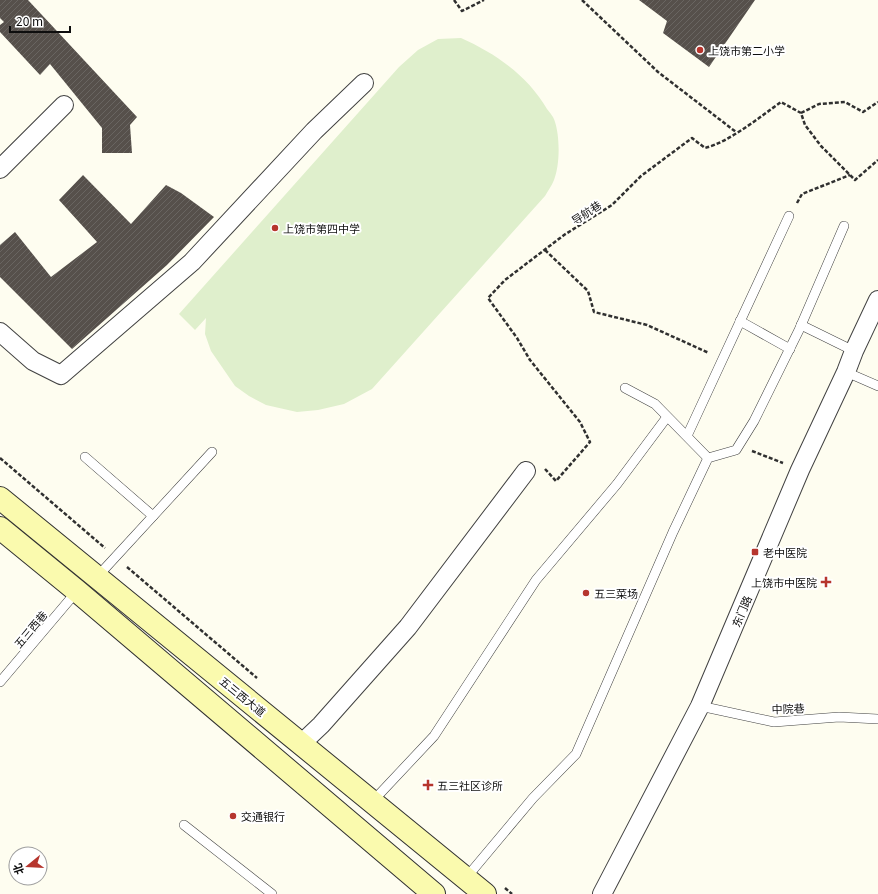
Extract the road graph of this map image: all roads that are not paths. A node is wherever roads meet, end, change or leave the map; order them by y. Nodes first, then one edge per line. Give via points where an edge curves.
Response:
1 (364, 83) dead end
2 (64, 105) dead end
3 (0, 169) edge
4 (789, 216) road end
5 (844, 226) dead end
6 (878, 300) edge
7 (740, 321) junction
8 (801, 325) junction
9 (0, 332) edge
10 (790, 349) junction
11 (854, 351) junction
12 (846, 372) junction
13 (878, 386) edge
14 (625, 388) dead end
15 (667, 417) junction
16 (687, 436) junction
17 (212, 452) dead end
18 (85, 458) dead end
19 (708, 458) junction
20 (526, 471) road end
21 (0, 498) edge
22 (153, 516) junction
23 (0, 528) edge
24 (97, 577) junction
25 (78, 591) junction
26 (0, 682) edge
27 (700, 706) junction
28 (878, 718) edge
29 (301, 744) junction
30 (372, 802) junction
31 (184, 825) dead end
32 (471, 871) junction
33 (427, 892) edge
34 (272, 894) edge
35 (485, 894) edge
36 (602, 894) edge

1 - 9 street via 314,131 192,262 61,375 33,361
2 - 3 street
4 - 7 lane
5 - 8 lane
6 - 11 street, 东门路
7 - 10 lane
7 - 16 lane
8 - 10 lane
8 - 11 lane
10 - 19 lane via 754,421 736,450
11 - 12 street, 东门路
12 - 13 lane
12 - 27 street, 东门路 via 800,470
14 - 15 lane via 655,404
15 - 16 lane
15 - 30 lane via 617,484 536,580 434,736
16 - 19 lane
17 - 22 lane
18 - 22 lane
19 - 32 lane via 576,754 533,798
20 - 29 street via 408,627
21 - 24 main road, 五三西大道
22 - 24 lane
23 - 25 main road
24 - 29 main road, 五三西大道
25 - 26 lane, 五三西巷
25 - 33 main road
27 - 28 lane, 中院巷 via 774,722 839,717
27 - 36 street, 东门路
29 - 30 main road, 五三西大道
30 - 32 main road, 五三西大道
31 - 34 lane
32 - 35 main road, 五三西大道

